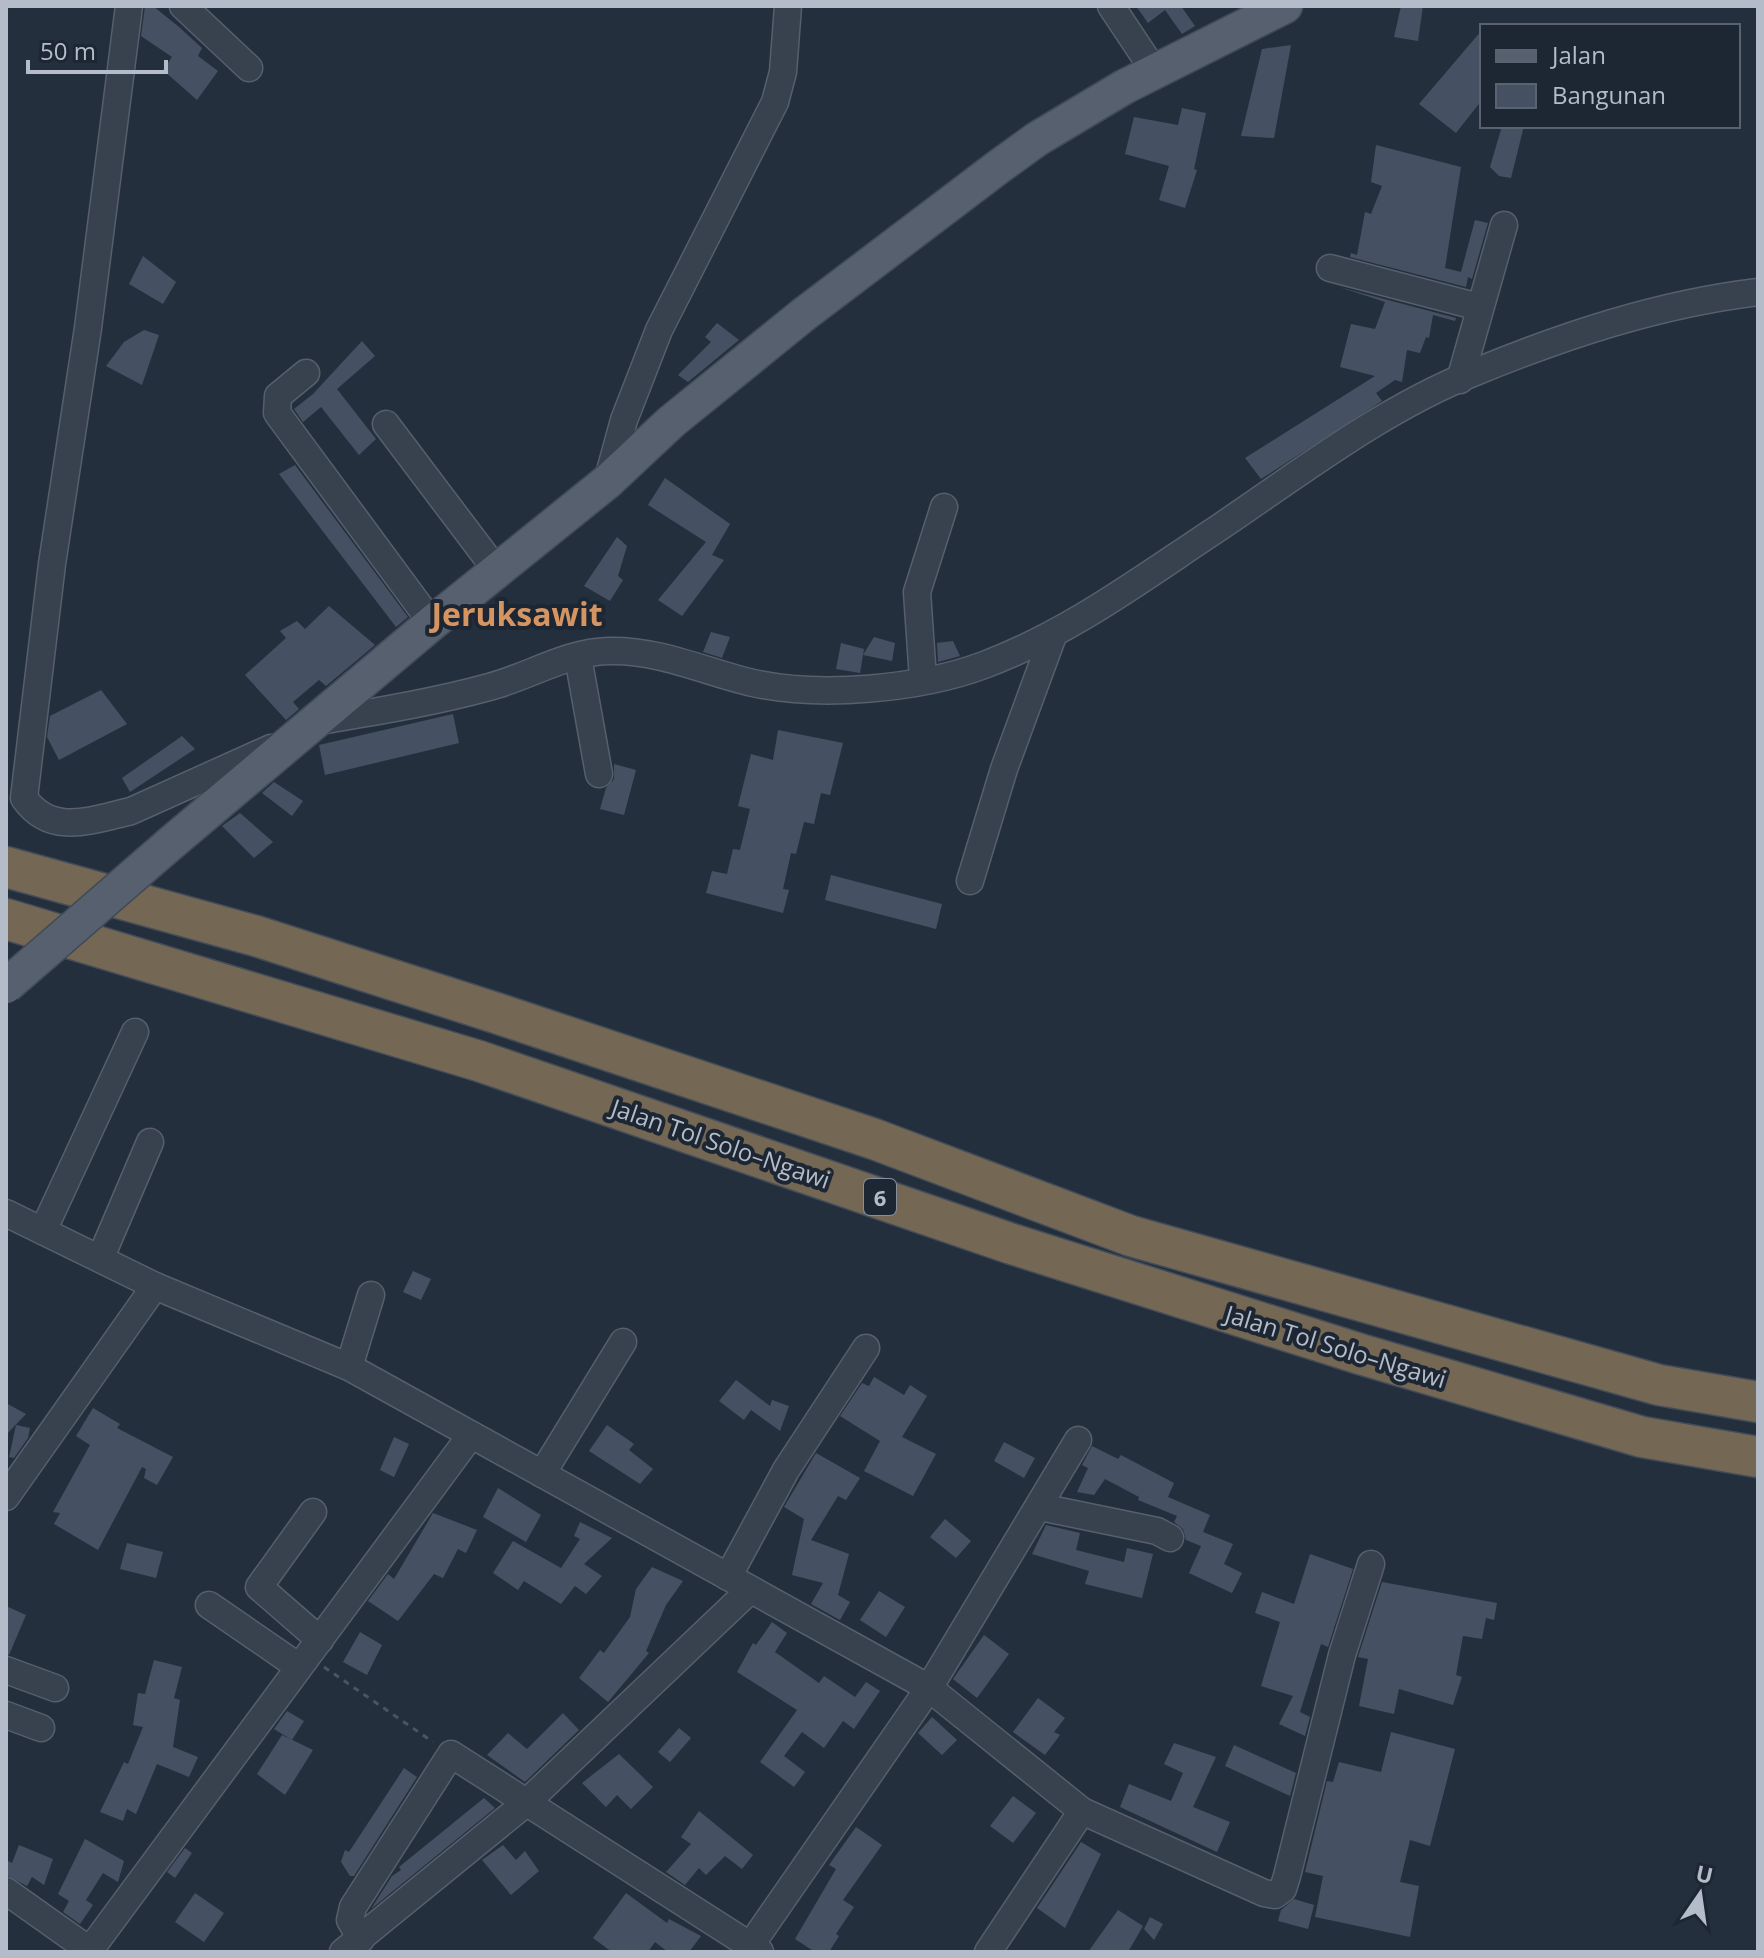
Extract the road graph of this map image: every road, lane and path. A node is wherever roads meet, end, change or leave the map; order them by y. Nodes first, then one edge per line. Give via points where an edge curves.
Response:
1 (183, 6) edge
2 (788, 6) edge
3 (1111, 6) edge
4 (1285, 6) edge
5 (129, 8) edge
6 (249, 68) dead end
7 (1155, 72) junction
8 (1504, 225) dead end
9 (1330, 268) dead end
10 (1758, 292) edge
11 (1479, 307) junction
12 (306, 373) dead end
13 (1460, 380) junction
14 (386, 424) dead end
15 (607, 482) junction
16 (944, 507) dead end
17 (497, 571) junction
18 (432, 623) junction
19 (1054, 633) junction
20 (578, 657) junction
21 (923, 679) junction
22 (301, 732) junction
23 (599, 774) dead end
24 (6, 867) edge
25 (970, 881) dead end
26 (6, 919) edge
27 (6, 986) edge
28 (135, 1032) dead end
29 (150, 1142) dead end
30 (6, 1213) edge
31 (43, 1231) junction
32 (101, 1257) junction
33 (155, 1286) junction
34 (371, 1295) dead end
35 (623, 1342) dead end
36 (866, 1348) dead end
37 (349, 1367) junction
38 (1758, 1402) edge
39 (471, 1435) junction
40 (1078, 1440) dead end
41 (1758, 1457) edge
42 (542, 1474) junction
43 (6, 1497) edge
44 (1040, 1507) junction
45 (313, 1512) dead end
46 (1170, 1538) dead end
47 (1371, 1564) dead end
48 (739, 1583) junction
49 (209, 1605) dead end
50 (309, 1654) junction
51 (6, 1670) edge
52 (55, 1688) dead end
53 (929, 1688) junction
54 (6, 1715) edge
55 (41, 1728) dead end
56 (451, 1754) junction
57 (526, 1803) junction
58 (1082, 1811) junction
59 (6, 1891) edge
60 (352, 1946) edge
61 (752, 1950) edge
62 (91, 1951) edge
63 (988, 1952) edge

1 - 6 street
2 - 15 street via 775,102 659,330
3 - 7 street
4 - 7 main road
5 - 22 street via 24,798 46,819 74,822 131,811
7 - 15 main road via 1037,139 997,168 791,325 671,422
8 - 11 street
9 - 11 street
10 - 13 street via 1705,299 1602,325
11 - 13 street
12 - 18 street via 278,396 277,413
13 - 19 street via 1356,437
14 - 17 street
15 - 17 main road
16 - 21 street via 917,592
17 - 18 main road
18 - 22 main road
19 - 21 street via 982,666
19 - 25 street
20 - 21 street via 630,651 779,688 834,692
20 - 22 street via 494,686
20 - 23 street
22 - 27 main road, bridge
24 - 38 highway, Jalan Tol Solo–Ngawi / 6 via 256,936 496,1013 874,1139 1131,1236 1659,1385
26 - 41 highway, Jalan Tol Solo–Ngawi / 6 via 479,1061 1171,1296 1642,1437
28 - 31 street
29 - 32 street
30 - 31 street
31 - 32 street
32 - 33 street
33 - 37 street
33 - 43 street
34 - 37 street
35 - 42 street
36 - 48 street via 786,1470
37 - 39 street
39 - 42 street
39 - 50 street
40 - 44 street
42 - 48 street
44 - 46 street
44 - 53 street
45 - 50 street via 259,1587
47 - 58 street via 1342,1655 1283,1889 1275,1895 1240,1884
48 - 53 street
48 - 57 street
49 - 50 street
50 - 56 path
50 - 62 street
51 - 52 street
53 - 58 street
53 - 61 street
54 - 55 street
56 - 57 street
56 - 60 street via 353,1907
57 - 60 street
57 - 61 street
58 - 63 street
59 - 62 street

